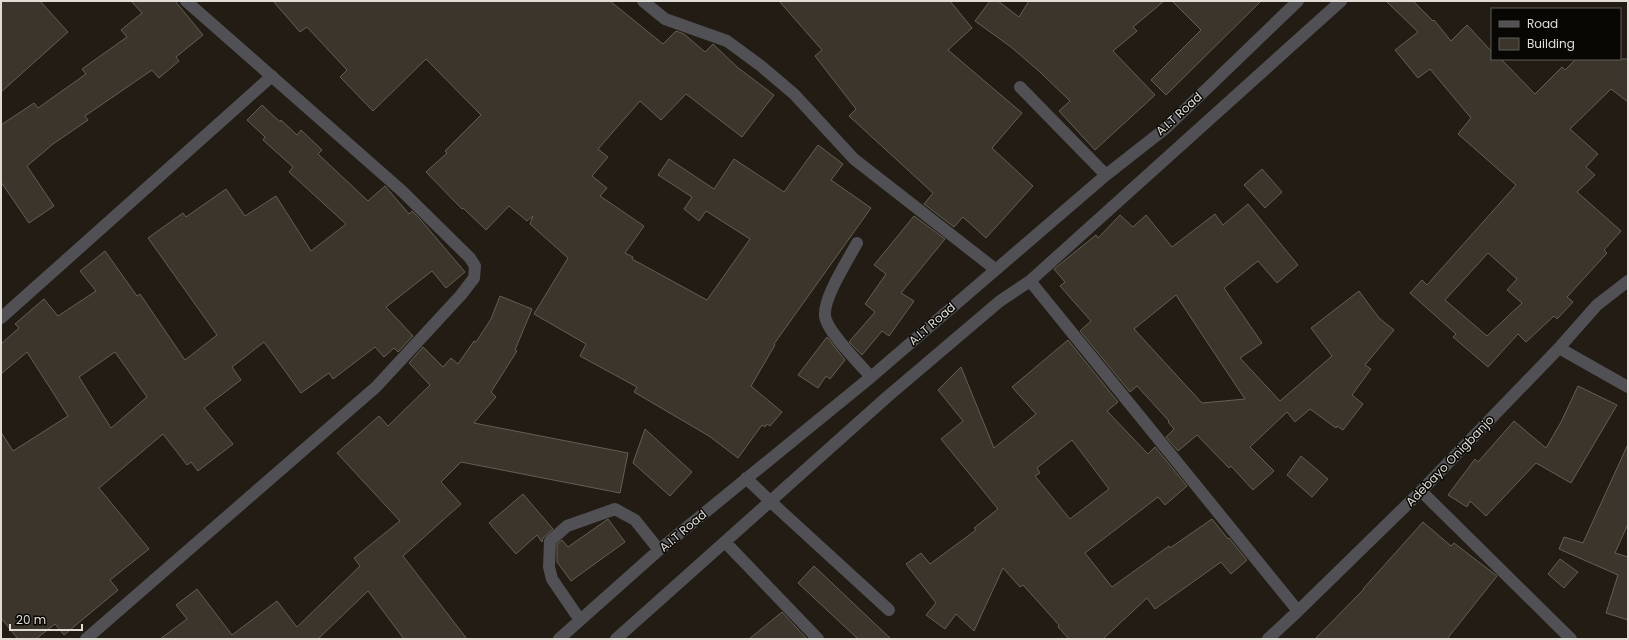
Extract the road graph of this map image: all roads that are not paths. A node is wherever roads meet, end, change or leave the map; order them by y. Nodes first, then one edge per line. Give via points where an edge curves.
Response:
1 (186, 1) edge
2 (643, 1) edge
3 (1298, 1) edge
4 (1341, 1) edge
5 (272, 76) junction
6 (1020, 87) dead end
7 (1106, 174) junction
8 (857, 243) dead end
9 (995, 269) junction
10 (1030, 281) junction
11 (1628, 281) edge
12 (1, 318) edge
13 (1559, 348) junction
14 (871, 376) junction
15 (1628, 387) edge
16 (746, 478) junction
17 (1421, 491) junction
18 (771, 502) junction
19 (725, 542) junction
20 (659, 550) junction
21 (889, 610) dead end
22 (1298, 612) junction
23 (580, 620) junction
24 (86, 639) edge
25 (559, 639) edge
26 (616, 639) edge
27 (818, 639) edge
28 (1268, 639) edge
29 (1571, 639) edge

1 - 5 street
2 - 9 street via 665,19 727,41 761,66 794,94 854,159
3 - 7 street, A.I.T Road via 1166,128
4 - 10 street, A.I.T Road
5 - 12 street
5 - 24 street via 402,191 470,258 475,266 474,278 376,387
6 - 7 street
7 - 9 street, A.I.T Road
8 - 14 street via 826,300 825,317 835,336
9 - 14 street, A.I.T Road
10 - 18 street, A.I.T Road via 1000,302 887,397
10 - 22 street
11 - 13 street, Adebayo Onigbanjo via 1597,305
13 - 15 street
13 - 17 street, Adebayo Onigbanjo
14 - 16 street, A.I.T Road
16 - 18 street
16 - 20 street, A.I.T Road
17 - 22 street, Adebayo Onigbanjo
17 - 29 street
18 - 19 street, A.I.T Road
18 - 21 street
19 - 26 street, A.I.T Road
19 - 27 street
20 - 23 street, A.I.T Road
20 - 23 street via 634,520 614,509 567,526 550,540 549,567 552,579
22 - 28 street, Adebayo Onigbanjo
23 - 25 street, A.I.T Road

